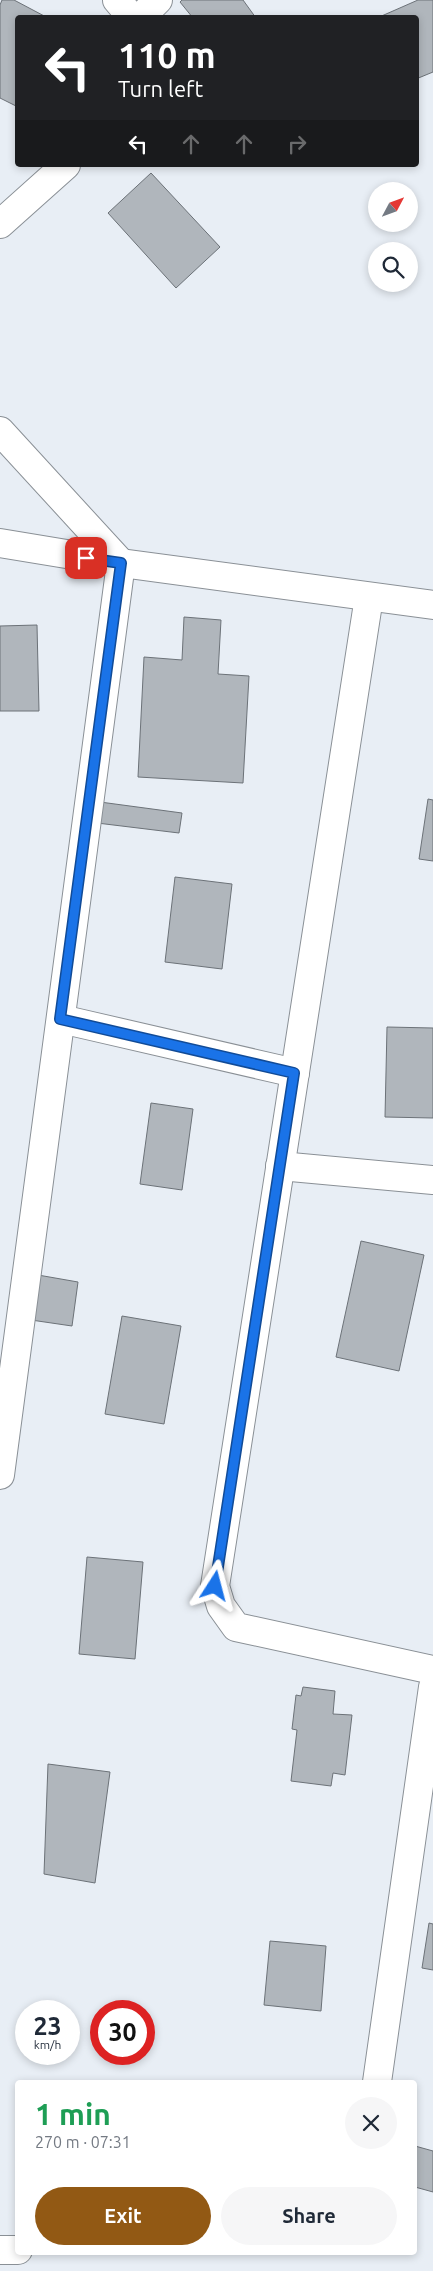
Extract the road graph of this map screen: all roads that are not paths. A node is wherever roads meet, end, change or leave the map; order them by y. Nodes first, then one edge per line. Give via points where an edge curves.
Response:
1 (117, 0) edge
2 (158, 0) edge
3 (130, 15) edge
4 (143, 15) edge
5 (64, 167) edge
6 (0, 224) edge
7 (0, 431) edge
8 (0, 543) edge
9 (121, 563) junction
10 (369, 597) junction
11 (433, 605) edge
12 (60, 1019) junction
13 (294, 1073) junction
14 (280, 1166) junction
15 (433, 1180) edge
16 (0, 1475) edge
17 (433, 1670) edge
18 (433, 1686) edge
19 (377, 2080) edge
20 (0, 2250) edge
21 (15, 2250) edge

1 - 3 street
2 - 4 street
5 - 6 street
7 - 9 street
8 - 9 street
9 - 10 street
9 - 12 street
10 - 11 street
10 - 13 street
12 - 13 street
12 - 16 street
13 - 14 street
14 - 15 street
14 - 17 street via 215,1586 221,1606 236,1627
18 - 19 street
20 - 21 street

